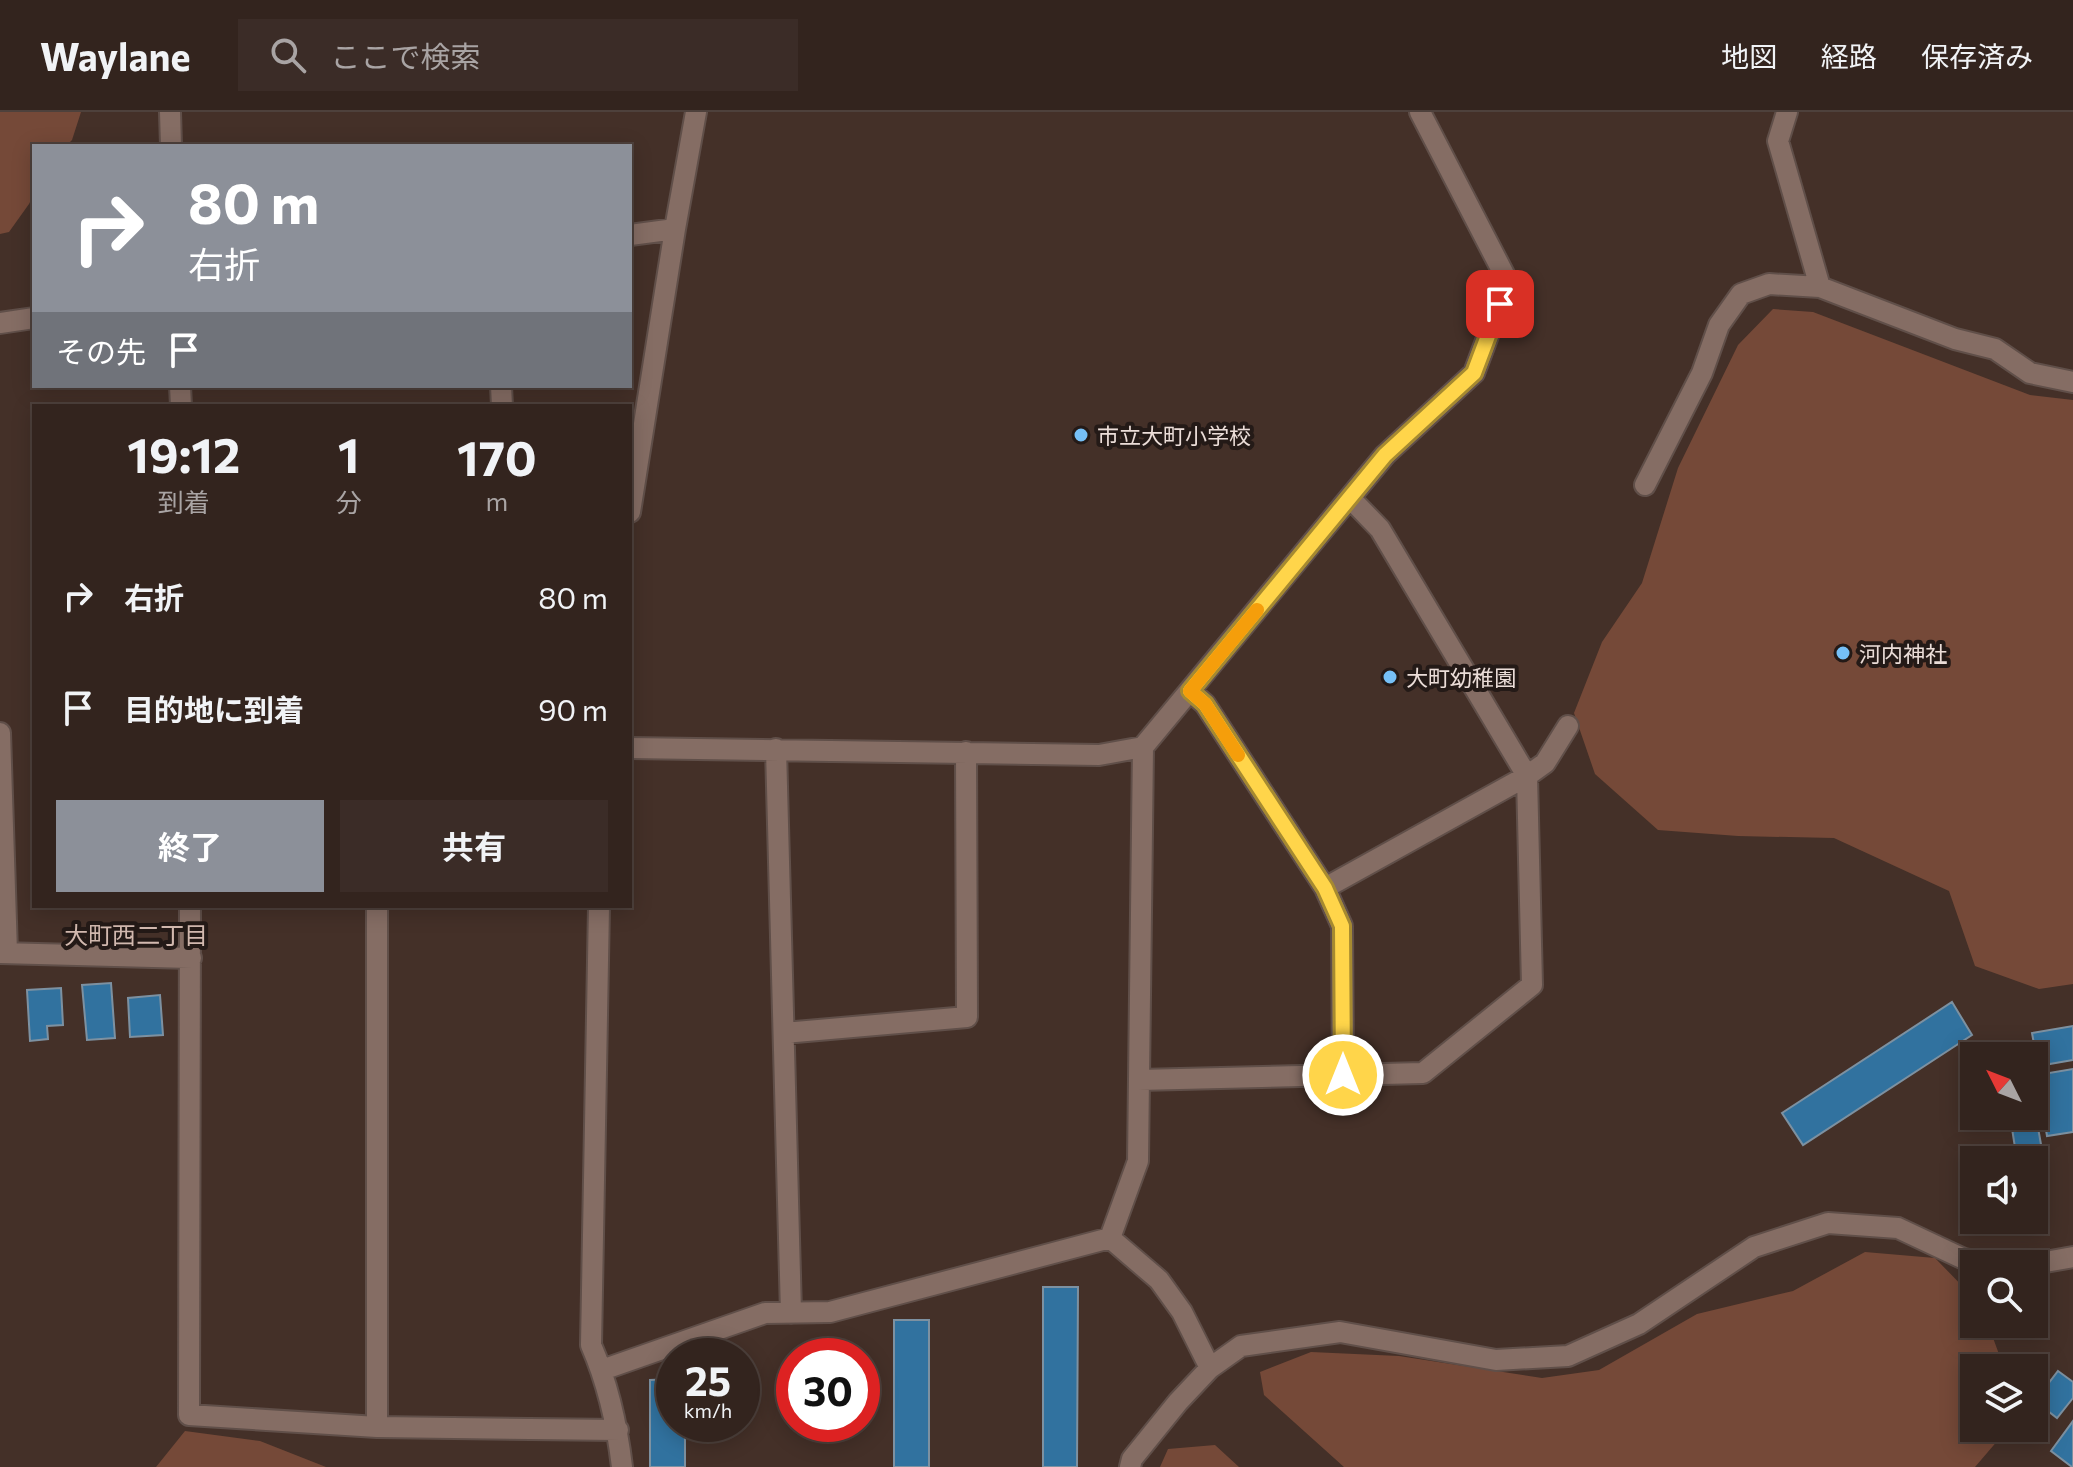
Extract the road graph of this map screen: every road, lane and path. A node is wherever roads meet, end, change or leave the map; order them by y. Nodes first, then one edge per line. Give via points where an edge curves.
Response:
1 (170, 112) edge
2 (696, 112) edge
3 (1420, 112) edge
4 (1787, 112) edge
5 (171, 144) edge
6 (675, 229) junction
7 (632, 235) edge
8 (1820, 287) junction
9 (32, 318) edge
10 (0, 323) edge
11 (2073, 382) edge
12 (1645, 485) dead end
13 (1350, 498) junction
14 (632, 499) edge
15 (1190, 691) junction
16 (1568, 726) dead end
17 (0, 733) edge
18 (1143, 747) junction
19 (632, 748) edge
20 (776, 749) junction
21 (966, 752) junction
22 (1527, 776) junction
23 (1325, 888) junction
24 (190, 908) edge
25 (377, 908) edge
26 (599, 908) edge
27 (3, 953) edge
28 (191, 958) junction
29 (784, 1033) junction
30 (1343, 1075) junction
31 (1139, 1080) junction
32 (1110, 1238) junction
33 (1960, 1257) edge
34 (2073, 1257) edge
35 (2048, 1261) edge
36 (791, 1313) junction
37 (1210, 1368) junction
38 (602, 1370) junction
39 (377, 1427) junction
40 (618, 1430) junction
41 (622, 1467) edge
42 (1130, 1467) edge

1 - 5 street
2 - 6 street
3 - 13 street via 1508,282 1474,373 1385,455
4 - 8 street via 1778,141
6 - 7 street
6 - 14 street
8 - 11 street via 1995,349 2030,373
8 - 12 street via 1769,284 1741,294 1719,325 1702,373
9 - 10 street
13 - 15 street
13 - 22 street via 1380,529
15 - 18 street
15 - 23 street via 1205,704
16 - 22 street via 1545,763
17 - 27 street
18 - 21 street via 1099,755
18 - 31 street
19 - 20 street
20 - 21 street
20 - 29 street
21 - 29 street via 967,1017
22 - 23 street
22 - 30 street via 1532,985 1423,1073
23 - 30 street via 1342,926
24 - 28 street
25 - 39 street
26 - 38 street via 591,1345
27 - 28 street
28 - 39 street via 189,1415
29 - 36 street
30 - 31 street
31 - 32 street via 1138,1161
32 - 36 street via 830,1312
32 - 37 street via 1159,1280
33 - 37 street via 1898,1228 1828,1223 1754,1247 1639,1324 1568,1356 1496,1360 1340,1332 1241,1346
34 - 35 street
36 - 38 street via 765,1313
37 - 42 street
38 - 40 street
39 - 40 street
40 - 41 street

